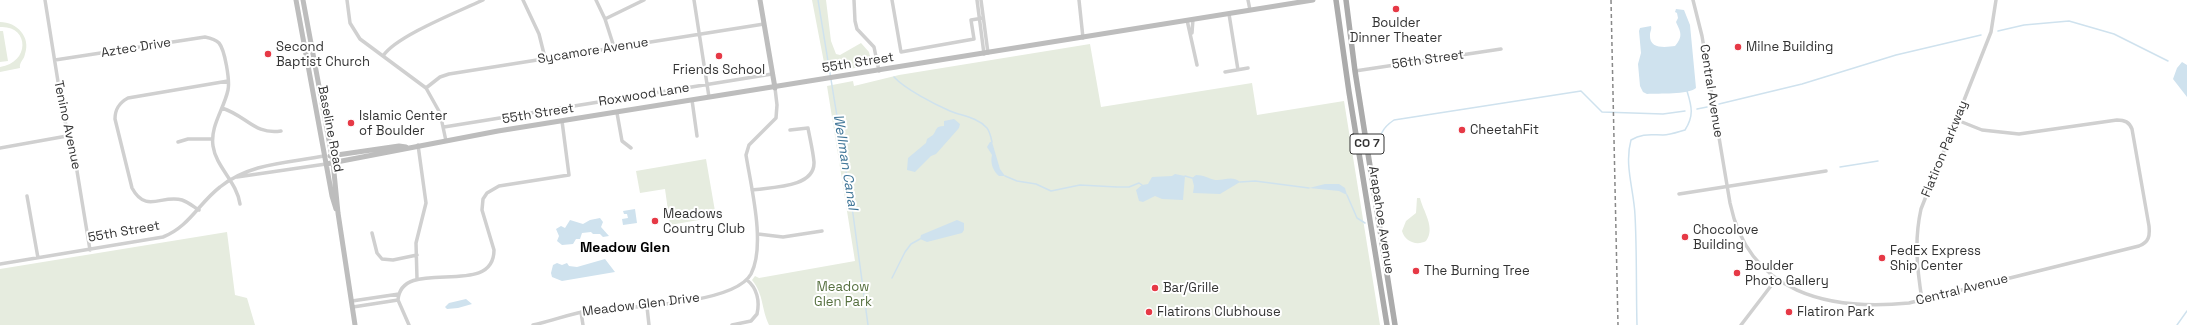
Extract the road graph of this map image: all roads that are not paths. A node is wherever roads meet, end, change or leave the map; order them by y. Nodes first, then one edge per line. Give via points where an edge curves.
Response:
1 (45, 0) edge
2 (296, 0) edge
3 (303, 0) edge
4 (346, 0) edge
5 (483, 0) edge
6 (523, 0) edge
7 (596, 0) edge
8 (644, 0) edge
9 (694, 0) edge
10 (760, 0) edge
11 (854, 0) edge
12 (892, 0) edge
13 (977, 0) edge
14 (981, 0) edge
15 (1079, 0) edge
16 (1248, 0) edge
17 (1313, 0) edge
18 (1336, 0) edge
19 (1346, 0) edge
20 (1693, 0) edge
21 (1996, 0) edge
22 (1250, 10) junction
23 (1228, 14) junction
24 (980, 18) junction
25 (605, 19) junction
26 (1190, 19) junction
27 (764, 24) junction
28 (700, 35) junction
29 (220, 36) dead end
30 (1084, 38) junction
31 (216, 41) junction
32 (614, 47) junction
33 (1501, 49) dead end
34 (986, 53) junction
35 (383, 56) junction
36 (545, 58) junction
37 (55, 60) junction
38 (1197, 65) dead end
39 (1248, 68) dead end
40 (1238, 70) junction
41 (879, 71) junction
42 (1355, 71) junction
43 (1225, 72) dead end
44 (772, 74) junction
45 (228, 81) junction
46 (707, 85) junction
47 (426, 88) junction
48 (775, 88) junction
49 (710, 97) junction
50 (692, 100) junction
51 (222, 108) junction
52 (617, 112) junction
53 (1956, 120) junction
54 (562, 121) junction
55 (444, 127) junction
56 (790, 130) dead end
57 (281, 131) dead end
58 (67, 136) junction
59 (697, 136) dead end
60 (212, 139) junction
61 (446, 141) junction
62 (178, 142) dead end
63 (418, 145) junction
64 (406, 147) junction
65 (0, 148) edge
66 (632, 148) dead end
67 (324, 156) junction
68 (332, 156) junction
69 (333, 162) junction
70 (326, 164) junction
71 (1826, 171) dead end
72 (231, 180) junction
73 (1727, 186) junction
74 (752, 190) junction
75 (1679, 194) dead end
76 (27, 196) dead end
77 (240, 204) dead end
78 (199, 210) junction
79 (338, 214) junction
80 (822, 231) dead end
81 (372, 233) dead end
82 (758, 234) junction
83 (90, 250) junction
84 (416, 255) junction
85 (38, 258) junction
86 (0, 264) edge
87 (1777, 278) junction
88 (417, 279) junction
89 (747, 280) junction
90 (399, 294) junction
91 (398, 300) junction
92 (1922, 300) junction
93 (352, 301) junction
94 (353, 307) junction
95 (646, 307) junction
96 (581, 312) junction
97 (355, 325) edge
98 (409, 325) edge
99 (533, 325) edge
100 (583, 325) edge
101 (649, 325) edge
102 (732, 325) edge
103 (1387, 325) edge
104 (1396, 325) edge
105 (1741, 325) edge

1 - 37 street, Tenino Avenue
2 - 67 main road, Baseline Road
3 - 68 main road, Baseline Road
4 - 35 street via 350,23 355,33
5 - 35 street via 401,40 390,47
6 - 36 street via 539,34
7 - 25 street
8 - 25 street
9 - 28 street
10 - 27 main road
11 - 41 street via 857,29 874,47
12 - 24 street via 901,52 974,40 971,20
13 - 24 street
14 - 24 street
15 - 30 street
16 - 22 street
17 - 22 main road, 55th Street
18 - 103 main road, Arapahoe Avenue / CO 7
19 - 42 main road, Arapahoe Avenue / CO 7
20 - 73 street, Central Avenue via 1702,36
21 - 53 street, Flatiron Parkway via 1991,32
22 - 23 main road, 55th Street
23 - 26 main road, 55th Street
23 - 40 street
24 - 34 street
25 - 32 street
26 - 30 main road, 55th Street
26 - 38 street
27 - 28 street, Sycamore Avenue
27 - 44 main road
28 - 32 street, Sycamore Avenue
28 - 46 street
29 - 31 street
30 - 34 main road, 55th Street
31 - 37 street, Aztec Drive via 205,37
31 - 45 street via 224,52
32 - 36 street, Sycamore Avenue
33 - 42 street, 56th Street
34 - 41 main road, 55th Street
35 - 47 street
36 - 47 street, Sycamore Avenue via 449,74 440,77
37 - 58 street, Tenino Avenue
39 - 40 street
40 - 43 street
41 - 48 main road, 55th Street
42 - 104 main road, Arapahoe Avenue / CO 7
44 - 46 street, Roxwood Lane
44 - 48 main road
45 - 51 street
45 - 78 street via 128,98 116,109 115,119 135,194 146,202 183,200
46 - 49 street
46 - 55 street, Roxwood Lane
47 - 55 street via 437,107
48 - 49 main road, 55th Street
48 - 74 street via 776,118 747,149
49 - 50 main road, 55th Street
50 - 52 main road, 55th Street
50 - 59 street
51 - 57 street via 240,115 264,132
51 - 60 street
52 - 54 main road, 55th Street
52 - 66 street via 622,141
53 - 92 street, Flatiron Parkway via 1927,190 1917,225 1916,258
53 - 92 street, Central Avenue via 1982,130 2019,134 2124,120 2132,128 2149,235 2145,243 2139,246
54 - 61 main road, 55th Street
54 - 88 street via 569,175 499,186 487,193 483,199 482,210 494,250 489,267 477,274
55 - 61 street
56 - 74 street via 808,128 814,162 812,174 801,182
58 - 65 street
58 - 83 street, Tenino Avenue via 77,171
60 - 62 street via 188,139
60 - 72 street via 216,156
61 - 63 main road, 55th Street
63 - 64 main road, 55th Street
63 - 84 street via 426,203 418,234
64 - 68 main road, 55th Street
64 - 69 main road, 55th Street
67 - 68 main road, 55th Street
67 - 70 main road, Baseline Road
67 - 72 street, 55th Street via 257,167 244,171
68 - 69 main road, Baseline Road
69 - 70 main road, 55th Street
69 - 79 main road, Baseline Road
70 - 72 street, 55th Street via 245,175
70 - 79 main road, Baseline Road
71 - 73 street
72 - 77 street
72 - 78 street, 55th Street via 213,193
73 - 75 street
73 - 87 street, Central Avenue via 1736,225 1744,241 1765,268
74 - 82 street
76 - 85 street
78 - 83 street, 55th Street via 184,225 163,237
79 - 93 main road, Baseline Road
80 - 82 street via 783,237
81 - 84 street via 376,253 382,259 393,260
82 - 89 street via 757,254
83 - 85 street, 55th Street
84 - 88 street
85 - 86 street, 55th Street
87 - 92 street, Central Avenue via 1793,289 1824,300 1879,306
87 - 105 street
88 - 90 street via 404,286
89 - 95 street, Meadow Glen Drive via 722,294
89 - 102 street via 754,287 757,314 751,321
90 - 91 street
90 - 93 street
91 - 94 street
91 - 98 street
93 - 94 main road, Baseline Road
94 - 97 main road, Baseline Road
95 - 96 street, Meadow Glen Drive
95 - 101 street
96 - 99 street, Meadow Glen Drive
96 - 100 street

